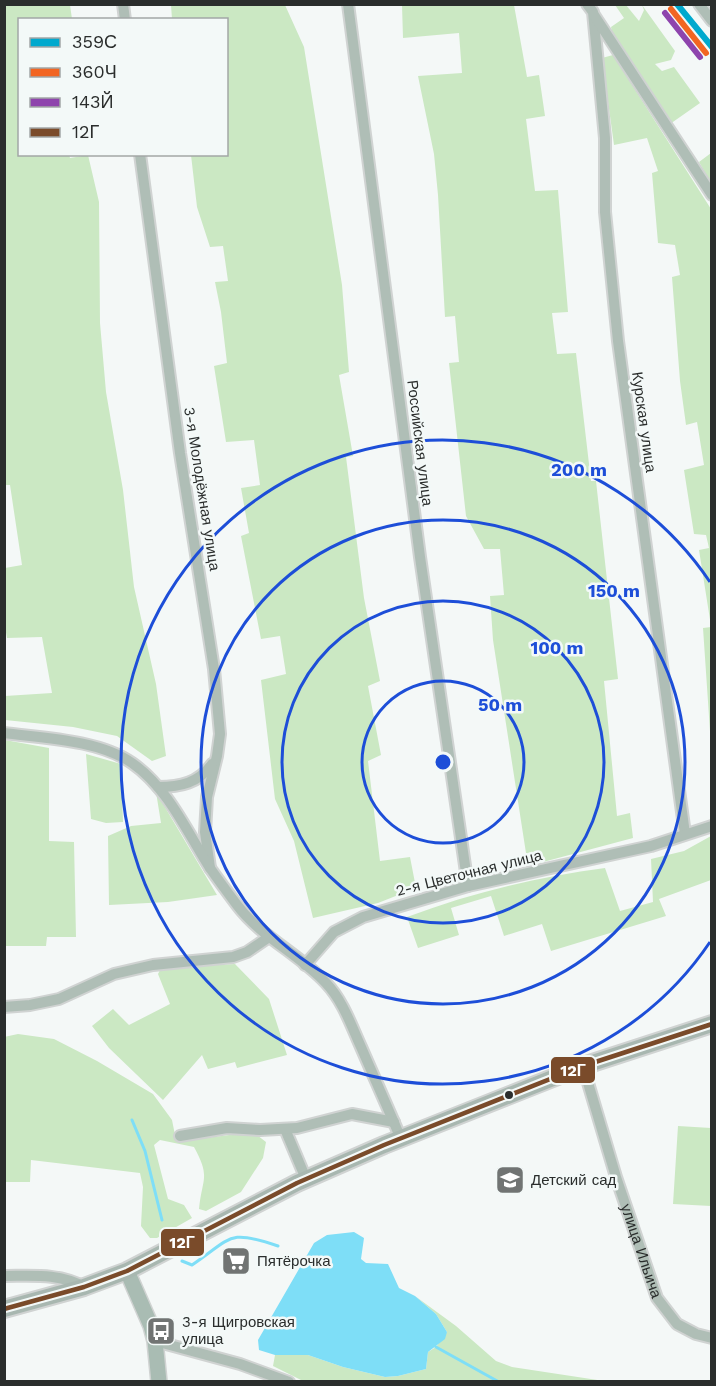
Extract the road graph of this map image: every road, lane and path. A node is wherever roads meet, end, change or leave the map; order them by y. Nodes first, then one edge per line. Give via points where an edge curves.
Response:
1 (348, 4) edge
2 (699, 4) edge
3 (590, 8) edge
4 (711, 21) edge
5 (140, 156) edge
6 (711, 195) edge
7 (4, 733) edge
8 (217, 756) junction
9 (158, 787) junction
10 (711, 826) edge
11 (685, 834) junction
12 (210, 868) junction
13 (468, 885) junction
14 (268, 937) junction
15 (305, 965) junction
16 (4, 1006) edge
17 (711, 1024) edge
18 (583, 1066) junction
19 (394, 1122) junction
20 (285, 1129) junction
21 (180, 1136) dead end
22 (401, 1139) junction
23 (306, 1179) junction
24 (127, 1271) junction
25 (4, 1276) edge
26 (84, 1287) junction
27 (4, 1309) edge
28 (711, 1338) edge
29 (155, 1341) junction
30 (159, 1382) edge
31 (289, 1382) edge

1 - 13 street, Российская улица via 420,557
2 - 4 street
3 - 6 street, Курская улица
3 - 11 street, Курская улица via 605,138 605,212 618,341
5 - 8 street, 3-я Молодёжная улица via 214,669 220,734
7 - 9 street via 66,741 115,753
8 - 9 street via 205,774 179,787
8 - 12 street, 3-я Молодёжная улица via 207,797 205,832
9 - 12 street
10 - 11 street, 2-я Цветочная улица
11 - 13 street, 2-я Цветочная улица via 651,846
12 - 14 street via 239,908
13 - 15 street, 2-я Цветочная улица via 363,917 333,932
14 - 15 street
14 - 16 street via 233,957 153,965 114,974 59,999
15 - 19 street via 326,983 344,1008
17 - 18 main road
18 - 22 main road
18 - 28 street, улица Ильича via 657,1298 677,1324
19 - 20 street via 352,1114
19 - 22 street
20 - 21 street via 227,1128
20 - 23 street
22 - 23 main road
23 - 24 main road
24 - 26 main road
24 - 29 street
25 - 26 street via 55,1276
26 - 27 main road
29 - 30 street
29 - 31 street

